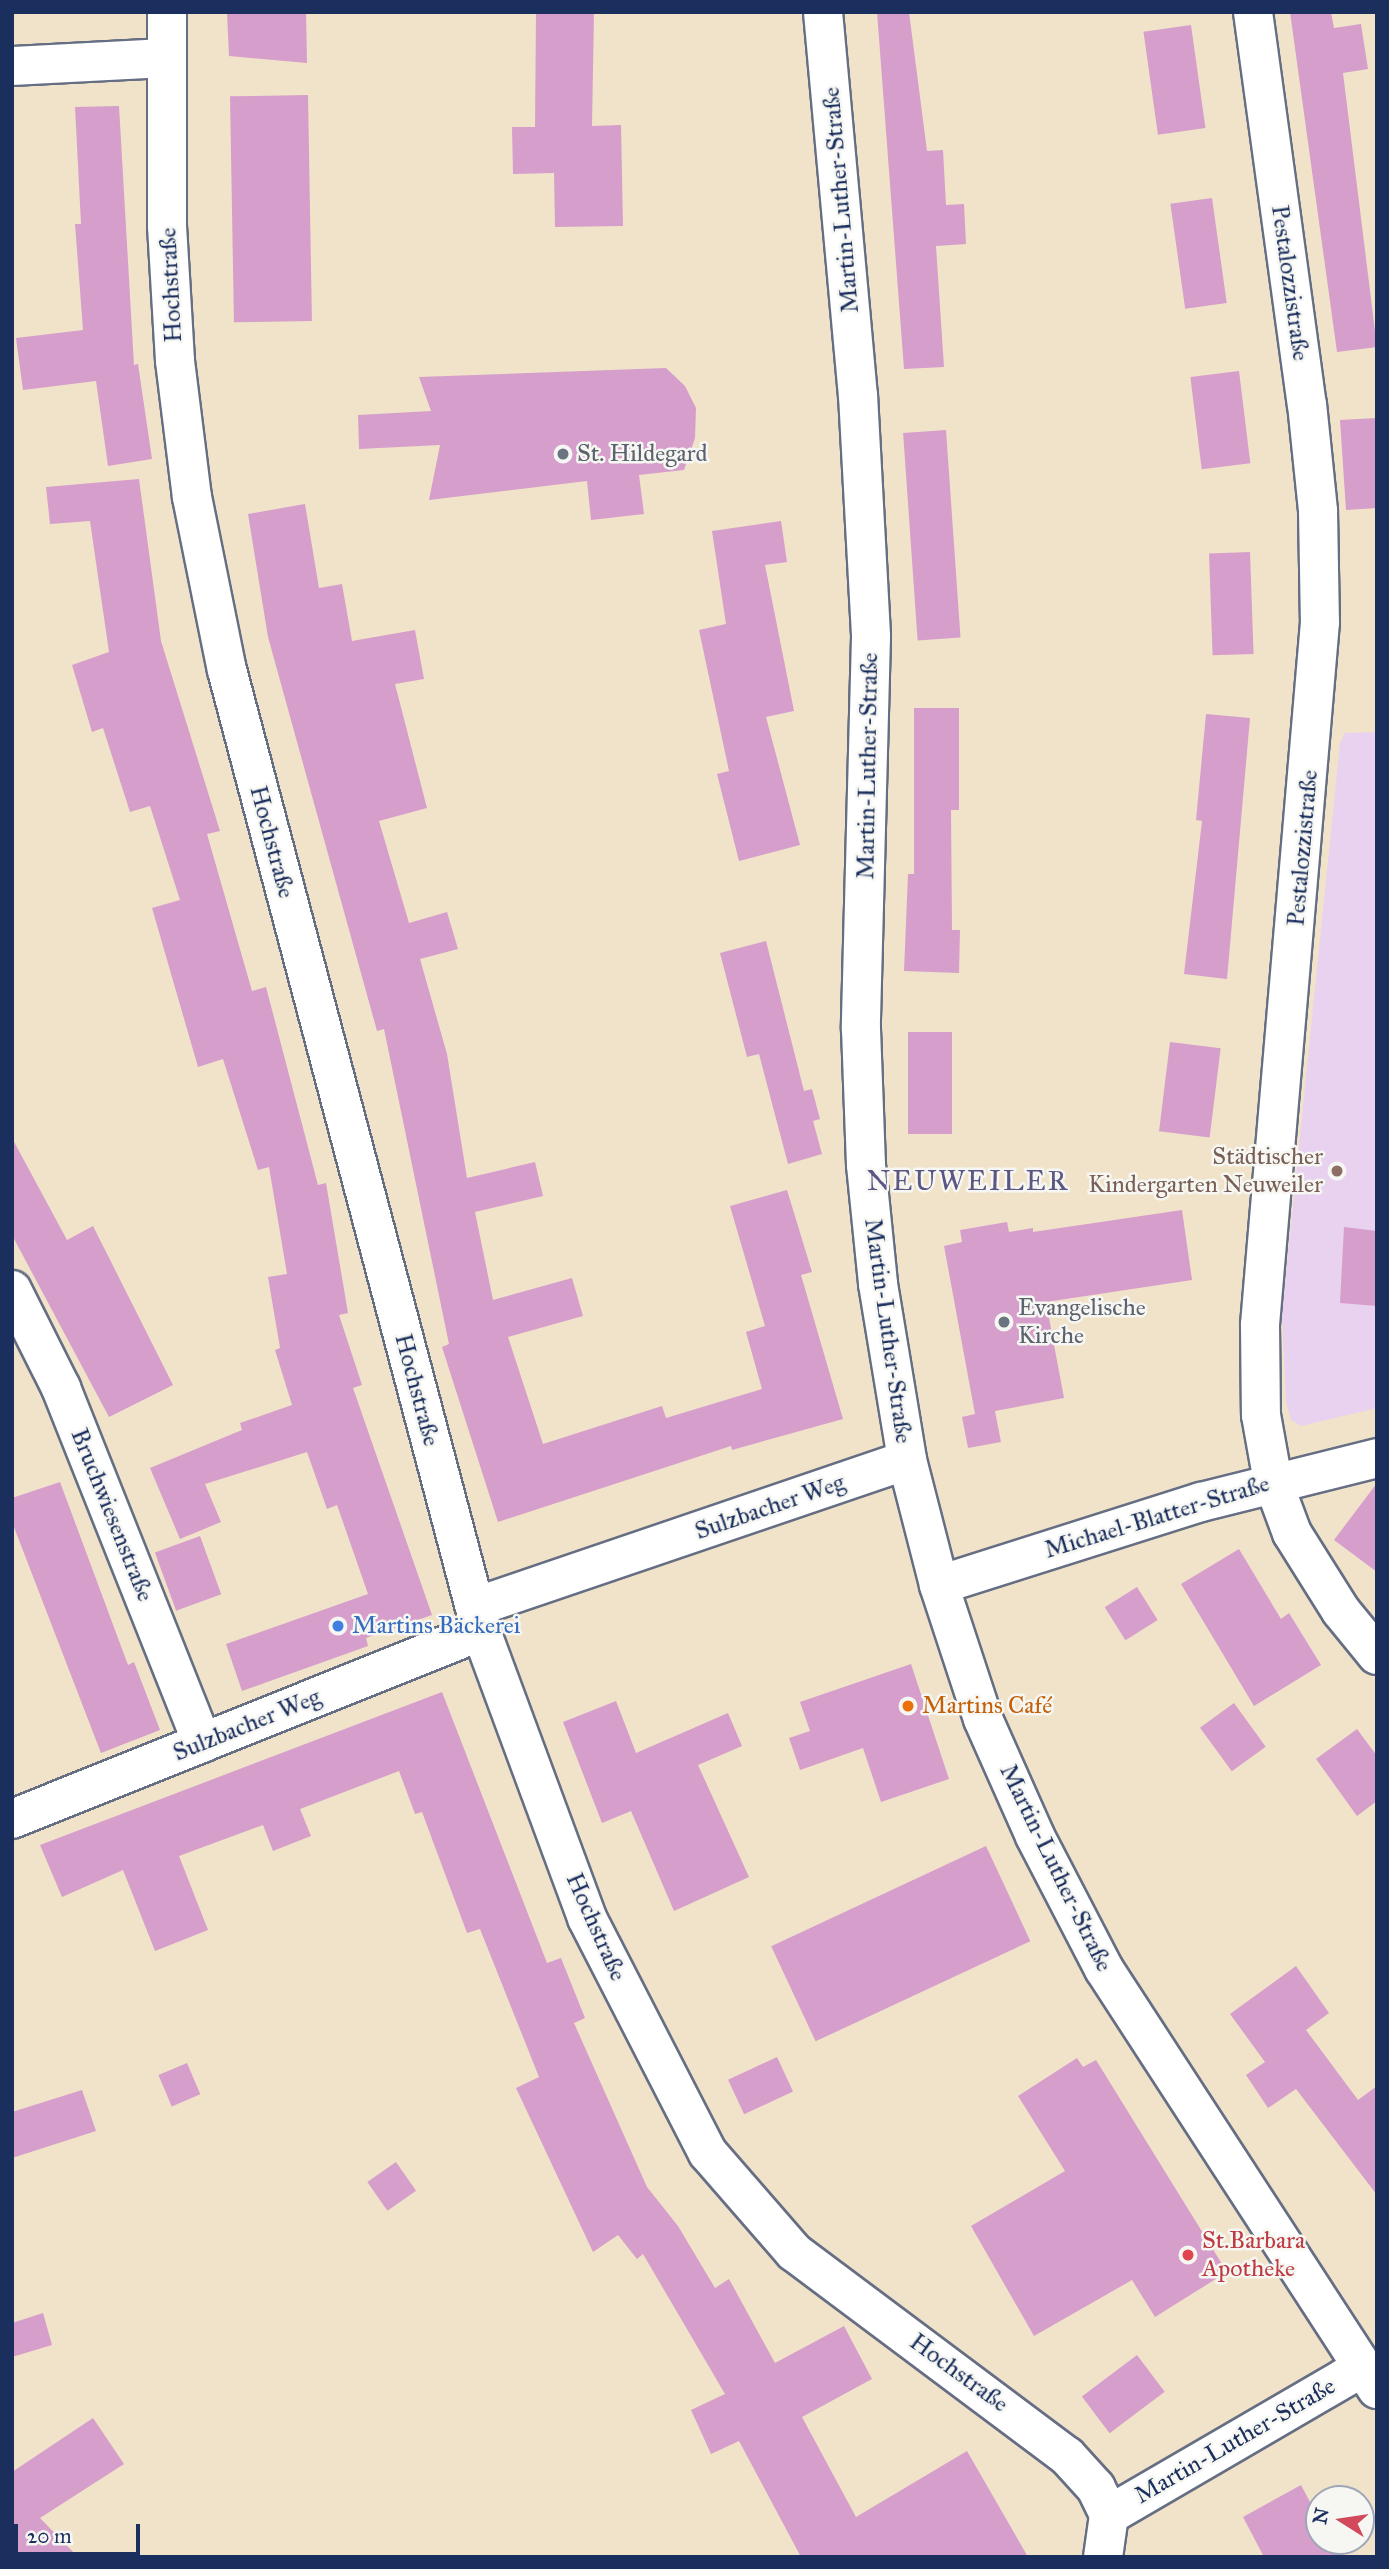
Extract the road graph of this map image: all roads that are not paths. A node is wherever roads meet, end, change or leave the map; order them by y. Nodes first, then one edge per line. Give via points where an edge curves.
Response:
1 (167, 12) edge
2 (824, 12) edge
3 (1252, 12) edge
4 (166, 58) junction
5 (12, 66) edge
6 (12, 1290) edge
7 (1377, 1458) edge
8 (907, 1460) junction
9 (1273, 1482) junction
10 (939, 1585) junction
11 (478, 1619) junction
12 (1377, 1655) edge
13 (202, 1743) junction
14 (12, 1819) edge
15 (1370, 2379) edge
16 (1109, 2515) junction
17 (1103, 2557) edge

1 - 4 street, Hochstraße
2 - 8 street, Martin-Luther-Straße via 858,395 871,637 861,1029 866,1165 881,1310
3 - 9 street, Pestalozzistraße via 1307,404 1318,511 1320,608 1314,735 1260,1325 1261,1415
4 - 5 street
4 - 11 street, Hochstraße via 167,226 176,361 198,524 227,670
6 - 13 street, Bruchwiesenstraße via 61,1388
7 - 9 street, Michael-Blatter-Straße
8 - 10 street, Martin-Luther-Straße
8 - 11 street, Sulzbacher Weg
9 - 10 street, Michael-Blatter-Straße
9 - 12 street, Pestalozzistraße via 1292,1533 1341,1611
10 - 15 street, Martin-Luther-Straße via 984,1719 1035,1836 1104,1969
11 - 13 street, Sulzbacher Weg
11 - 16 street, Hochstraße via 587,1918 708,2153 794,2252 1024,2420 1096,2488
13 - 14 street, Sulzbacher Weg
15 - 16 street, Martin-Luther-Straße
16 - 17 street

